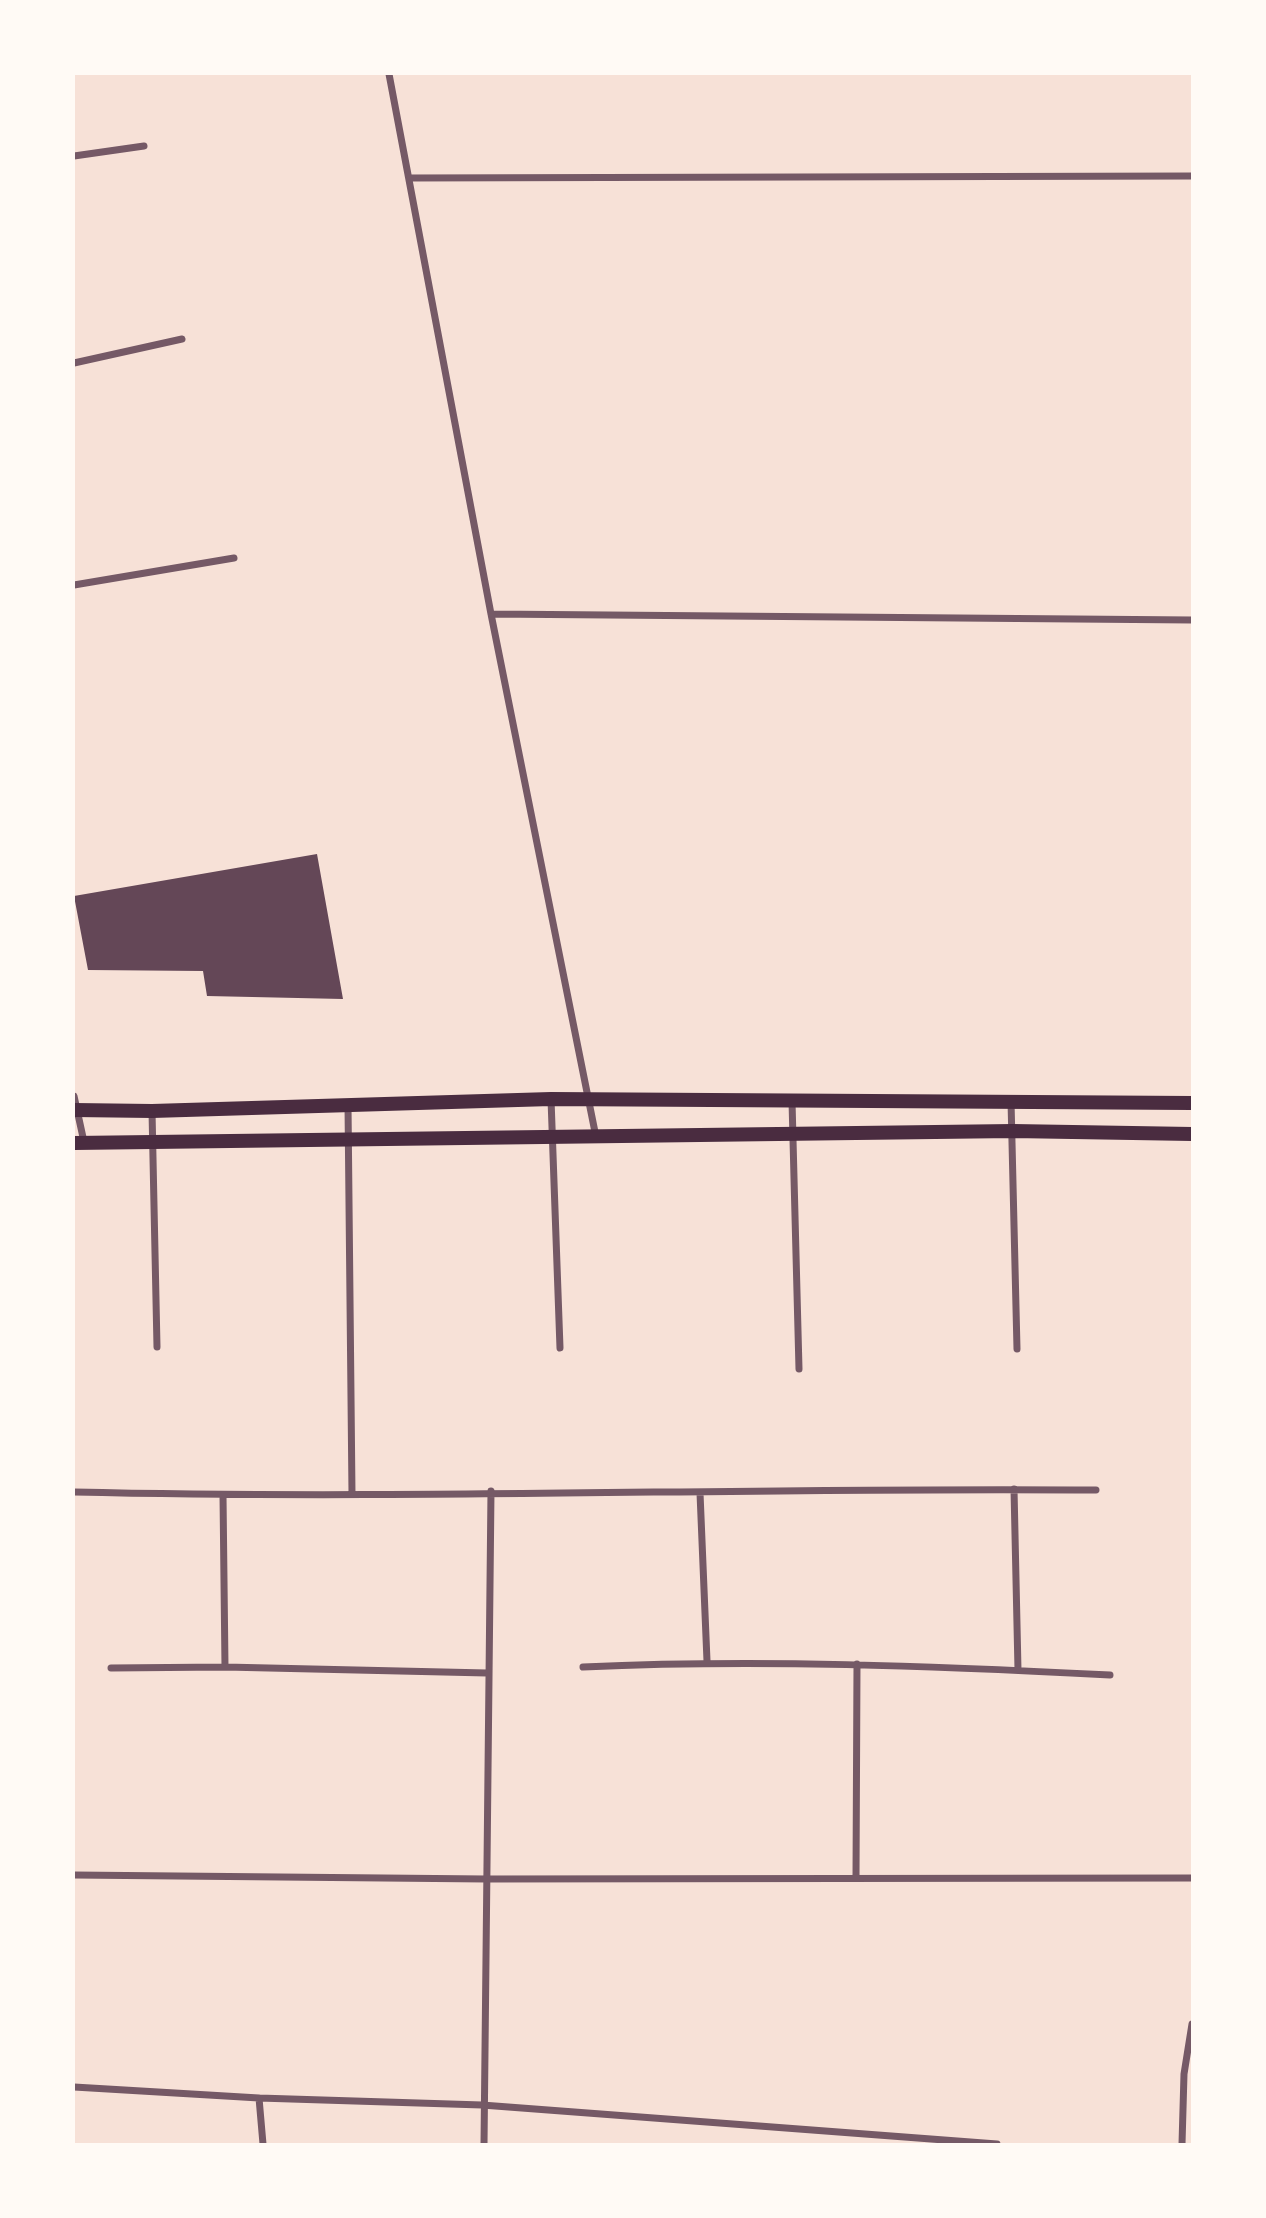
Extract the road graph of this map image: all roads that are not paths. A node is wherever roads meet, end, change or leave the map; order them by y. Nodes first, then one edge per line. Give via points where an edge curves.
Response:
1 (389, 74) edge
2 (144, 146) dead end
3 (74, 156) edge
4 (1192, 176) edge
5 (409, 178) junction
6 (182, 339) dead end
7 (74, 363) edge
8 (234, 558) dead end
9 (74, 585) edge
10 (491, 614) junction
11 (1192, 620) edge
12 (551, 1099) junction
13 (590, 1099) junction
14 (792, 1100) junction
15 (1012, 1101) junction
16 (1192, 1103) edge
17 (348, 1104) junction
18 (75, 1106) edge
19 (152, 1111) junction
20 (1013, 1131) junction
21 (1192, 1134) edge
22 (793, 1136) junction
23 (552, 1138) junction
24 (596, 1138) junction
25 (348, 1140) junction
26 (154, 1141) junction
27 (79, 1142) edge
28 (157, 1347) dead end
29 (560, 1348) dead end
30 (1017, 1349) dead end
31 (799, 1369) dead end
32 (1014, 1489) junction
33 (1096, 1490) dead end
34 (491, 1491) junction
35 (74, 1492) edge
36 (700, 1493) junction
37 (352, 1494) junction
38 (223, 1495) junction
39 (707, 1661) junction
40 (857, 1664) junction
41 (225, 1667) junction
42 (583, 1667) dead end
43 (111, 1668) dead end
44 (1018, 1670) junction
45 (487, 1673) junction
46 (1110, 1675) dead end
47 (74, 1875) edge
48 (856, 1877) junction
49 (1192, 1878) edge
50 (486, 1879) junction
51 (1192, 2024) edge
52 (74, 2087) edge
53 (260, 2098) junction
54 (482, 2105) junction
55 (970, 2143) edge
56 (263, 2144) edge
57 (484, 2144) edge
58 (997, 2144) edge
59 (1182, 2144) edge

1 - 5 street
2 - 3 street
4 - 5 street
5 - 10 street
6 - 7 street
8 - 9 street
10 - 11 street
10 - 13 street
12 - 13 main road
12 - 17 main road
12 - 23 street
13 - 14 main road
13 - 24 street
14 - 15 main road
14 - 22 street
15 - 16 main road
15 - 20 street
17 - 19 main road
17 - 25 street
18 - 19 main road
18 - 27 street
19 - 26 street
20 - 21 main road
20 - 22 main road
20 - 30 street
22 - 24 main road
22 - 31 street
23 - 24 main road
23 - 25 main road
23 - 29 street
25 - 26 main road
25 - 37 street
26 - 27 main road
26 - 28 street
32 - 33 street
32 - 36 street
32 - 44 street
34 - 36 street
34 - 37 street
34 - 45 street
35 - 38 street
36 - 39 street
37 - 38 street
38 - 41 street
39 - 40 street
39 - 42 street
40 - 44 street
40 - 48 street
41 - 43 street
41 - 45 street
44 - 46 street
45 - 50 street
47 - 50 street
48 - 49 street
48 - 50 street
50 - 54 street
51 - 59 street via 1184,2074
52 - 53 street
53 - 54 street
53 - 56 street
54 - 55 street
54 - 57 street
55 - 58 street

